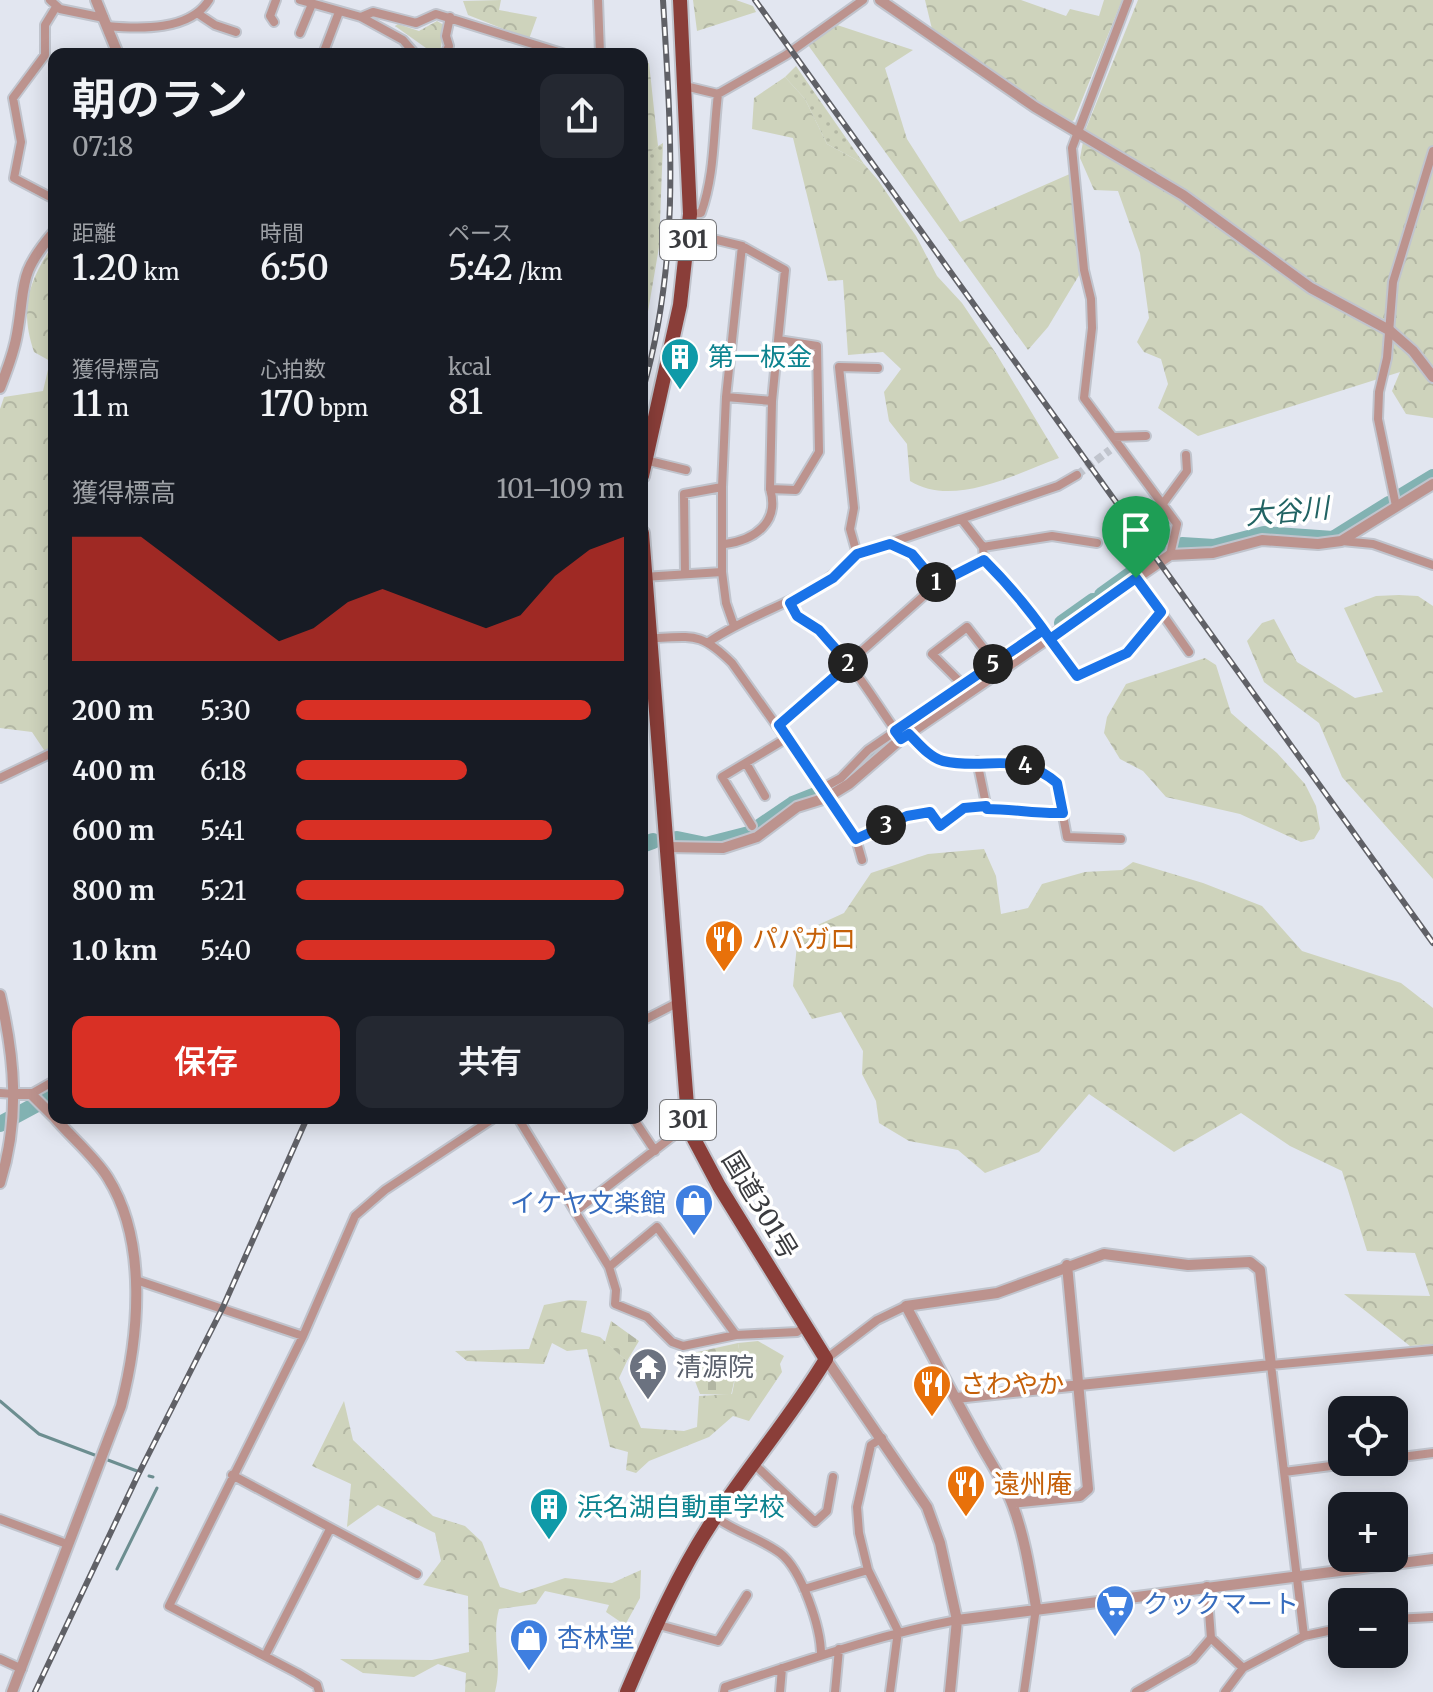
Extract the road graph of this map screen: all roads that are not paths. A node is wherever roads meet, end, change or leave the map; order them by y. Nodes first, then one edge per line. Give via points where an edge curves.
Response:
1 (96, 0) edge
2 (209, 0) edge
3 (276, 0) edge
4 (598, 0) edge
5 (680, 0) edge
6 (863, 0) edge
7 (880, 0) edge
8 (1128, 0) edge
9 (307, 2) edge
10 (53, 4) edge
11 (339, 12) junction
12 (200, 15) junction
13 (361, 17) junction
14 (450, 17) junction
15 (106, 22) junction
16 (274, 22) dead end
17 (236, 32) dead end
18 (300, 33) dead end
19 (116, 48) edge
20 (325, 48) edge
21 (410, 48) edge
22 (448, 48) edge
23 (546, 48) edge
24 (600, 48) edge
25 (685, 86) junction
26 (718, 94) junction
27 (1076, 132) junction
28 (1433, 151) edge
29 (48, 196) edge
30 (690, 214) junction
31 (688, 233) junction
32 (48, 239) edge
33 (742, 246) junction
34 (1389, 330) junction
35 (778, 340) junction
36 (878, 368) dead end
37 (1433, 377) edge
38 (0, 388) edge
39 (726, 397) junction
40 (772, 401) junction
41 (1146, 436) dead end
42 (1116, 440) junction
43 (648, 443) edge
44 (1110, 450) tunnel mouth
45 (1186, 455) dead end
46 (648, 461) edge
47 (686, 470) dead end
48 (1077, 475) tunnel mouth
49 (1433, 484) edge
50 (722, 487) junction
51 (770, 489) junction
52 (1162, 505) junction
53 (1396, 506) junction
54 (962, 520) junction
55 (1341, 541) junction
56 (1097, 543) dead end
57 (725, 544) junction
58 (890, 544) junction
59 (983, 547) junction
60 (857, 554) junction
61 (1170, 555) junction
62 (984, 560) junction
63 (1433, 565) edge
64 (722, 572) junction
65 (685, 574) junction
66 (648, 576) edge
67 (1136, 578) junction
68 (937, 584) junction
69 (790, 603) junction
70 (1161, 612) junction
71 (648, 615) edge
72 (734, 626) junction
73 (1046, 634) junction
74 (651, 638) junction
75 (710, 641) junction
76 (1189, 652) dead end
77 (648, 653) edge
78 (995, 663) junction
79 (849, 664) junction
80 (648, 667) edge
81 (963, 685) junction
82 (779, 725) junction
83 (902, 735) junction
84 (787, 738) junction
85 (48, 755) edge
86 (977, 761) junction
87 (746, 763) junction
88 (0, 778) edge
89 (823, 793) junction
90 (765, 796) dead end
91 (986, 806) junction
92 (1063, 813) junction
93 (752, 826) dead end
94 (856, 839) junction
95 (1121, 839) dead end
96 (667, 841) junction
97 (862, 860) dead end
98 (0, 995) edge
99 (677, 1003) junction
100 (648, 1018) edge
101 (48, 1084) edge
102 (0, 1093) edge
103 (14, 1094) junction
104 (31, 1094) junction
105 (48, 1111) edge
106 (688, 1118) junction
107 (60, 1124) edge
108 (485, 1124) edge
109 (522, 1124) edge
110 (637, 1124) edge
111 (655, 1151) junction
112 (0, 1183) edge
113 (577, 1210) junction
114 (1067, 1265) junction
115 (609, 1267) junction
116 (136, 1280) junction
117 (906, 1306) junction
118 (806, 1326) junction
119 (736, 1335) junction
120 (303, 1336) junction
121 (1433, 1350) edge
122 (826, 1359) junction
123 (1271, 1365) junction
124 (1079, 1383) junction
125 (956, 1398) junction
126 (882, 1438) junction
127 (1433, 1453) edge
128 (1408, 1456) edge
129 (754, 1464) junction
130 (1328, 1466) edge
131 (1284, 1472) junction
132 (232, 1475) junction
133 (833, 1477) dead end
134 (1012, 1503) junction
135 (715, 1517) junction
136 (0, 1519) edge
137 (330, 1529) junction
138 (67, 1544) junction
139 (1433, 1559) edge
140 (868, 1570) junction
141 (417, 1574) dead end
142 (1296, 1575) junction
143 (1207, 1586) junction
144 (804, 1589) junction
145 (747, 1595) dead end
146 (1036, 1607) junction
147 (1433, 1617) edge
148 (1408, 1618) edge
149 (957, 1620) junction
150 (659, 1625) junction
151 (898, 1631) junction
152 (1328, 1631) edge
153 (1304, 1636) junction
154 (1211, 1638) junction
155 (839, 1649) junction
156 (821, 1655) junction
157 (265, 1656) junction
158 (0, 1659) edge
159 (782, 1668) junction
160 (1243, 1668) junction
161 (22, 1669) junction
162 (12, 1692) edge
163 (319, 1692) edge
164 (627, 1692) edge
165 (724, 1692) edge
166 (780, 1692) edge
167 (835, 1692) edge
168 (890, 1692) edge
169 (950, 1692) edge
170 (1024, 1692) edge
171 (1136, 1692) edge
172 (1225, 1692) edge

1 - 15 street
2 - 12 street
3 - 16 street via 270,16
4 - 24 street
5 - 25 highway, 301
6 - 26 street via 786,55
7 - 27 street
8 - 27 street
9 - 11 street
9 - 18 street
10 - 15 street
10 - 29 street via 45,25 45,55 13,98 21,142 14,178
11 - 13 street
11 - 20 street
12 - 15 street via 135,29
12 - 17 street
13 - 14 street via 373,12 413,23 433,14
13 - 21 street
14 - 22 street
14 - 23 street
15 - 19 street
25 - 26 street
25 - 30 highway, 301
26 - 30 street via 715,158 706,199 701,213
27 - 34 street via 1183,195 1311,288
27 - 42 street via 1072,148 1092,314 1084,398
28 - 34 street via 1402,247
30 - 31 highway, 301
31 - 33 street
31 - 43 highway, 301 via 676,327
32 - 38 street via 29,263 19,301 18,334
33 - 35 street via 785,270
33 - 39 street
34 - 37 street
34 - 53 street via 1378,419
35 - 40 street
35 - 51 street via 817,346 820,446 796,490
36 - 60 street via 839,367 854,508 850,529
39 - 40 street
39 - 50 street
40 - 51 street
41 - 42 street
42 - 44 street
42 - 52 street
45 - 52 street via 1187,471
46 - 47 street
48 - 54 street
49 - 53 street
50 - 57 street
50 - 65 street via 684,494
51 - 57 street via 770,516 750,539
52 - 61 street via 1177,524
53 - 55 street
54 - 58 street
54 - 59 street
55 - 61 street via 1262,540 1213,553
55 - 63 street via 1373,544
56 - 59 street via 1052,536
57 - 64 street
58 - 60 street
58 - 68 street via 912,554
59 - 62 street
60 - 69 street via 833,578
61 - 67 street
62 - 68 street
62 - 73 street via 1019,595
64 - 65 street
64 - 72 street
65 - 66 street
67 - 70 street
67 - 73 street
68 - 79 street
69 - 72 street
69 - 79 street via 797,616 819,630
70 - 73 street via 1127,653 1077,676
70 - 76 street
71 - 74 highway, 国道301号 / 301
72 - 75 street
73 - 78 street
73 - 83 street
74 - 75 street
74 - 77 highway, 国道301号 / 301
75 - 82 street
78 - 81 street
78 - 81 street via 967,627 932,654
79 - 82 street
79 - 83 street
80 - 96 highway, 国道301号 / 301
81 - 83 street
82 - 84 street
83 - 86 street via 942,761
83 - 89 street via 849,784
84 - 87 street
84 - 89 street
85 - 88 street
86 - 91 street
86 - 92 street via 1035,767 1057,783
87 - 90 street
87 - 93 street via 722,777
89 - 94 street
89 - 96 street via 757,837 723,848
91 - 92 street via 1029,815
91 - 94 street via 964,808 940,826 930,812 907,816
92 - 95 street via 1067,837
94 - 97 street
96 - 99 highway, 国道301号 / 301
98 - 103 street via 10,1036
99 - 100 street
99 - 106 highway, 国道301号 / 301
101 - 104 street
102 - 103 street
103 - 104 street
103 - 112 street
104 - 105 street
106 - 111 street
106 - 118 highway, 国道301号 / 301 via 708,1167
107 - 116 street via 108,1176 136,1247
108 - 120 street via 360,1209
109 - 113 street
110 - 111 street
111 - 113 street
113 - 115 street
114 - 117 street via 997,1293
114 - 123 street via 1115,1253 1180,1265 1257,1265
114 - 124 street
115 - 119 street via 615,1304 647,1317 672,1342 683,1346
115 - 119 street via 657,1227
116 - 120 street
116 - 138 street via 131,1368
117 - 122 street via 877,1320
117 - 125 street
118 - 119 street via 797,1332
118 - 122 highway, 国道301号 / 301
120 - 132 street
121 - 123 street
122 - 126 street
122 - 129 highway
123 - 124 street
123 - 131 street
124 - 125 street
124 - 134 street via 1088,1489 1080,1496
125 - 134 street
126 - 140 street via 871,1445 857,1507
126 - 149 street via 927,1507
127 - 128 street
129 - 133 street via 815,1522 827,1511
129 - 135 highway
130 - 131 street
131 - 142 street
132 - 137 street
132 - 157 street via 169,1606
134 - 146 street
135 - 144 street via 782,1554
135 - 150 highway
136 - 138 street
137 - 141 street
137 - 157 street
138 - 161 street
139 - 142 street
140 - 144 street
140 - 151 street
142 - 143 street
142 - 153 street
143 - 146 street
143 - 154 street
144 - 156 street
145 - 150 street via 718,1641
146 - 149 street
146 - 170 street
147 - 148 street
149 - 151 street
149 - 169 street
150 - 164 highway
151 - 155 street
151 - 168 street
152 - 153 street
153 - 160 street
154 - 160 street
154 - 171 street via 1193,1659
155 - 156 street
155 - 167 street
156 - 159 street
157 - 163 street via 317,1685
158 - 161 street
159 - 165 street via 725,1687
159 - 166 street
160 - 172 street
161 - 162 street

